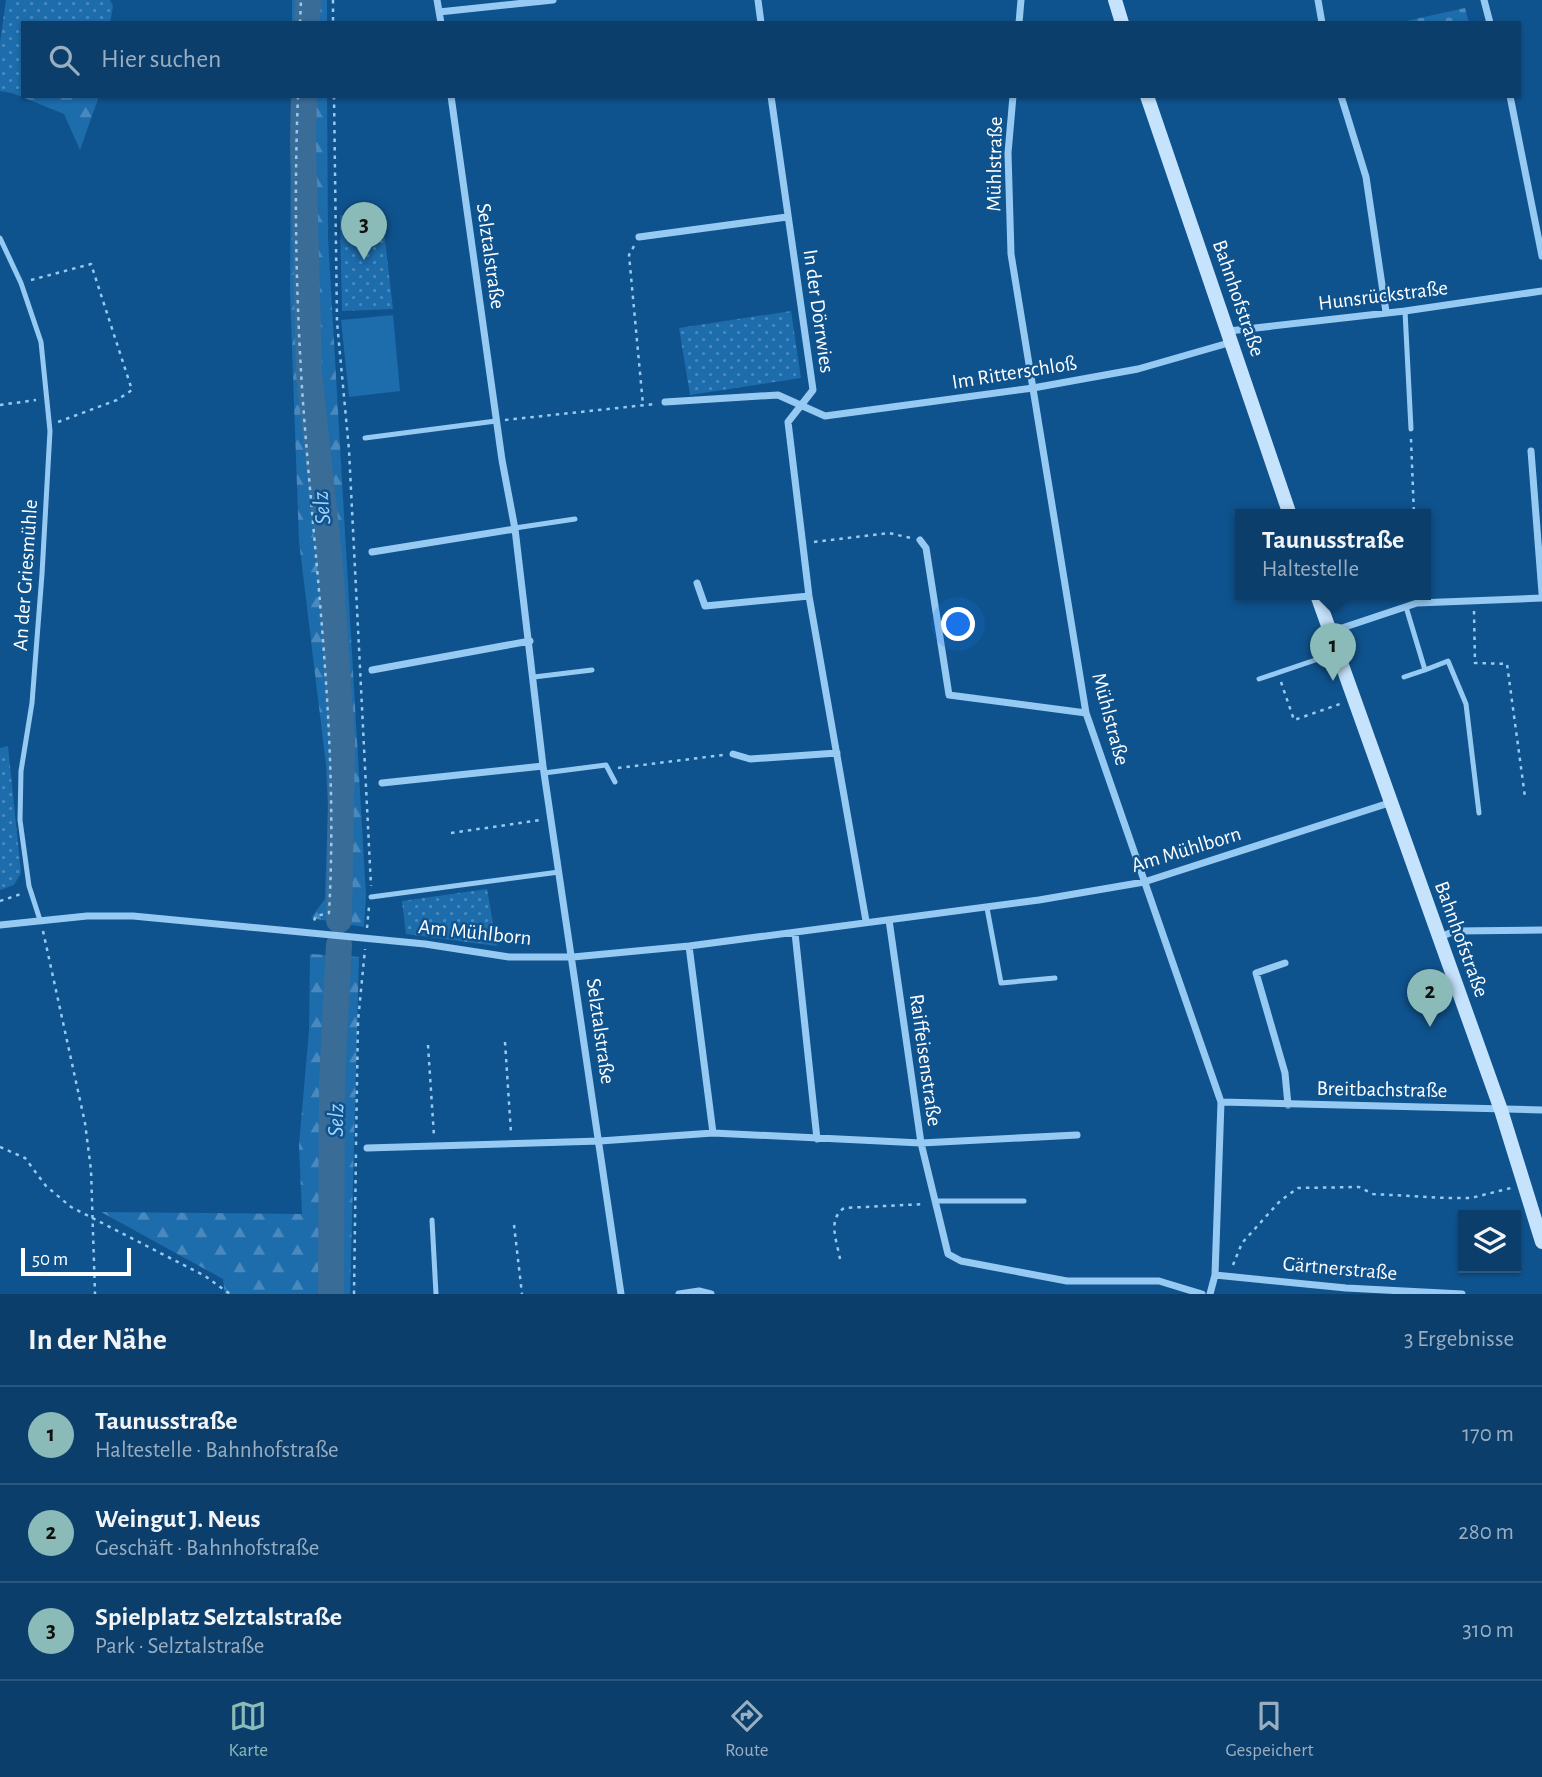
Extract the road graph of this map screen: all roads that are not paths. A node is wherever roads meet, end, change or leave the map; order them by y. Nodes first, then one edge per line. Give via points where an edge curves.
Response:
1 (437, 0) edge
2 (553, 0) edge
3 (758, 0) edge
4 (1021, 0) edge
5 (1115, 0) edge
6 (1318, 0) edge
7 (1484, 0) edge
8 (439, 12) junction
9 (441, 21) edge
10 (761, 21) edge
11 (1019, 21) edge
12 (1121, 21) edge
13 (1322, 21) edge
14 (1489, 21) edge
15 (451, 98) edge
16 (771, 98) edge
17 (1013, 98) edge
18 (1148, 98) edge
19 (1342, 98) edge
20 (1510, 98) edge
21 (787, 216) junction
22 (639, 237) road end
23 (0, 238) edge
24 (1542, 256) edge
25 (1542, 291) edge
26 (1405, 311) junction
27 (1386, 312) junction
28 (1231, 337) junction
29 (1033, 388) junction
30 (666, 402) road end
31 (800, 406) junction
32 (496, 421) junction
33 (1411, 429) road end
34 (365, 438) dead end
35 (1531, 451) dead end
36 (1288, 509) edge
37 (575, 519) dead end
38 (515, 528) junction
39 (920, 540) road end
40 (372, 552) dead end
41 (696, 583) dead end
42 (809, 596) junction
43 (1542, 596) edge
44 (1319, 600) edge
45 (1406, 607) junction
46 (1329, 633) junction
47 (530, 642) junction
48 (1336, 652) junction
49 (372, 670) dead end
50 (592, 670) dead end
51 (1425, 670) junction
52 (534, 677) junction
53 (1404, 677) dead end
54 (1259, 679) dead end
55 (1086, 713) junction
56 (837, 753) junction
57 (733, 754) road end
58 (544, 770) junction
59 (615, 782) dead end
60 (383, 783) dead end
61 (1389, 803) junction
62 (1479, 813) dead end
63 (559, 872) junction
64 (1144, 882) junction
65 (370, 897) road end
66 (987, 908) junction
67 (40, 919) junction
68 (889, 920) junction
69 (866, 921) junction
70 (0, 925) edge
71 (1542, 930) edge
72 (795, 933) junction
73 (1440, 937) junction
74 (689, 946) junction
75 (573, 957) junction
76 (1284, 963) dead end
77 (1055, 978) dead end
78 (1221, 1102) junction
79 (1288, 1105) junction
80 (1501, 1110) junction
81 (1542, 1110) edge
82 (713, 1133) junction
83 (1077, 1135) dead end
84 (817, 1139) junction
85 (600, 1141) junction
86 (921, 1143) junction
87 (367, 1148) dead end
88 (1024, 1201) dead end
89 (935, 1202) junction
90 (432, 1220) dead end
91 (1542, 1242) edge
92 (1215, 1275) junction
93 (1347, 1291) edge
94 (436, 1294) edge
95 (621, 1294) edge
96 (679, 1294) edge
97 (711, 1294) edge
98 (1202, 1294) edge
99 (1210, 1294) edge
100 (1462, 1294) edge

1 - 8 street
2 - 8 street
3 - 10 street
4 - 11 street
5 - 12 street
6 - 13 street
7 - 14 street
8 - 9 street
15 - 32 street, Selztalstraße
16 - 21 street, In der Dörrwies
17 - 29 street, Mühlstraße via 1008,153 1011,254
18 - 28 street, Bahnhofstraße
19 - 27 street via 1366,177
20 - 24 street
21 - 22 street
21 - 31 street, In der Dörrwies via 813,390
23 - 67 lane, An der Griesmühle via 41,342 49,425 42,574 20,820
25 - 26 street, Hunsrückstraße
26 - 27 street, Hunsrückstraße
26 - 33 lane
27 - 28 street, Hunsrückstraße
28 - 29 street, Im Ritterschloß via 1138,369
28 - 36 street, Bahnhofstraße
29 - 31 street, Im Ritterschloß via 825,416
29 - 55 street, Mühlstraße
30 - 31 street via 778,395
31 - 42 street, In der Dörrwies via 788,422
32 - 34 lane
32 - 38 street, Selztalstraße
35 - 43 street
37 - 38 lane
38 - 40 street
38 - 47 street, Selztalstraße
39 - 55 street via 926,548 949,695
41 - 42 street via 705,606
42 - 56 street, In der Dörrwies
43 - 45 street
44 - 46 street, Bahnhofstraße
45 - 46 street
45 - 51 lane
46 - 48 street, Bahnhofstraße
47 - 49 street
47 - 52 street, Selztalstraße
48 - 54 lane
48 - 61 street, Bahnhofstraße
50 - 52 lane
51 - 53 lane
51 - 62 lane via 1448,662 1466,704
52 - 58 street, Selztalstraße
55 - 64 street, Mühlstraße
56 - 57 street via 750,758
56 - 69 street, In der Dörrwies
58 - 59 lane via 606,765
58 - 60 street
58 - 63 street, Selztalstraße
61 - 64 street, Am Mühlborn
61 - 73 street, Bahnhofstraße
63 - 65 lane
63 - 75 street, Selztalstraße
64 - 66 street, Am Mühlborn
64 - 78 street, Mühlstraße
66 - 68 street, Am Mühlborn
66 - 77 lane via 1001,984
67 - 70 street, Am Mühlborn
67 - 75 street, Am Mühlborn via 133,916 509,957
68 - 69 street, Am Mühlborn
68 - 86 street, Raiffeisenstraße
69 - 72 street, Am Mühlborn
71 - 73 street via 1455,931
72 - 74 street, Am Mühlborn
72 - 84 street
73 - 80 street, Bahnhofstraße
74 - 75 street, Am Mühlborn
74 - 82 street
75 - 85 street, Selztalstraße
76 - 79 street via 1256,973 1285,1073
78 - 79 street, Breitbachstraße
78 - 92 street, Mühlstraße
79 - 80 street, Breitbachstraße
80 - 81 street, Breitbachstraße
80 - 91 street, Bahnhofstraße
82 - 84 street, Raiffeisenstraße
82 - 85 street, Raiffeisenstraße
83 - 86 street
84 - 86 street, Raiffeisenstraße
85 - 87 street, Raiffeisenstraße
85 - 95 street, Selztalstraße
86 - 89 street
88 - 89 lane
89 - 98 street via 948,1254 961,1261 1066,1281 1159,1281
90 - 94 lane
92 - 93 street, Gärtnerstraße
92 - 99 street, Mühlstraße
93 - 100 street, Gärtnerstraße
96 - 97 street

